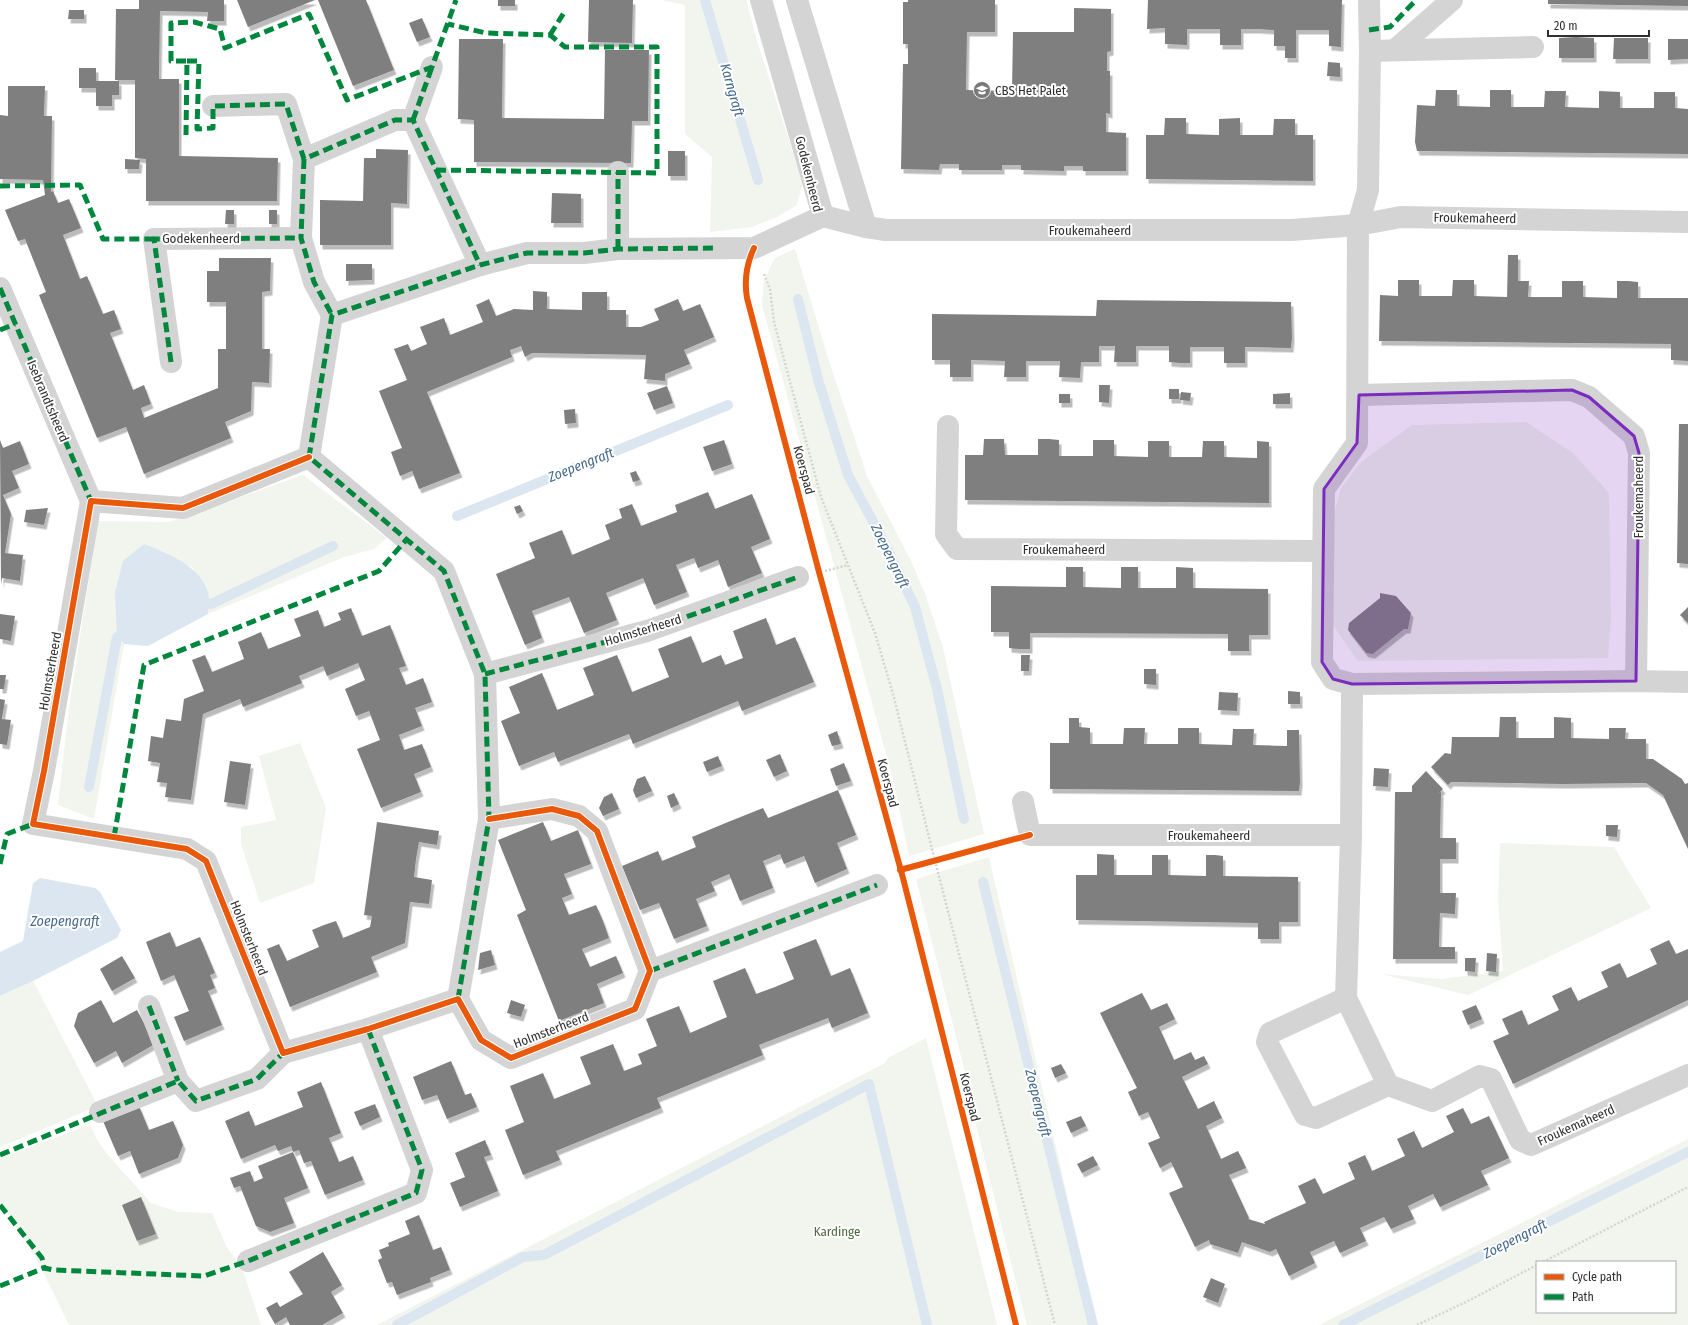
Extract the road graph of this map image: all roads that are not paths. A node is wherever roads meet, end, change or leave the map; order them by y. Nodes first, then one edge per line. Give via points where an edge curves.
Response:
1 (761, 0) edge
2 (797, 0) edge
3 (1369, 0) edge
4 (1452, 0) edge
5 (1533, 47) dead end
6 (1395, 50) junction
7 (1370, 51) junction
8 (432, 67) dead end
9 (214, 106) dead end
10 (414, 120) junction
11 (304, 159) junction
12 (618, 172) dead end
13 (823, 216) junction
14 (1688, 222) edge
15 (1358, 225) junction
16 (866, 227) junction
17 (301, 238) junction
18 (618, 249) junction
19 (480, 265) junction
20 (2, 297) edge
21 (332, 315) junction
22 (171, 362) dead end
23 (1359, 395) junction
24 (948, 426) dead end
25 (309, 457) junction
26 (91, 501) junction
27 (1322, 551) junction
28 (798, 577) dead end
29 (485, 674) junction
30 (1636, 681) junction
31 (1688, 682) edge
32 (1352, 684) junction
33 (1023, 802) dead end
34 (489, 819) junction
35 (1351, 835) junction
36 (877, 885) dead end
37 (650, 971) junction
38 (1346, 998) junction
39 (458, 999) junction
40 (149, 1006) dead end
41 (368, 1029) junction
42 (283, 1053) junction
43 (1688, 1075) edge
44 (178, 1081) junction
45 (1388, 1085) junction
46 (100, 1112) dead end
47 (248, 1261) dead end

1 - 13 street, Godekenheerd
2 - 16 street
3 - 7 street
4 - 6 street
5 - 6 street
6 - 7 street
7 - 15 street via 1368,190
8 - 10 street
9 - 11 street via 286,104
10 - 11 street via 395,120
10 - 19 street
11 - 17 street
12 - 18 street
13 - 16 street, Froukemaheerd
13 - 18 street, Godekenheerd via 754,248
14 - 15 street, Froukemaheerd via 1401,217
15 - 16 street, Froukemaheerd via 1292,230 886,230
15 - 23 street
17 - 21 street via 314,282
17 - 22 street, Godekenheerd via 154,239
18 - 19 street, Godekenheerd via 584,253 527,253
19 - 21 street, Godekenheerd
20 - 26 street, Isebrandtsheerd
21 - 25 street
23 - 27 street via 1357,443 1324,489
23 - 30 street, Froukemaheerd via 1572,390 1589,397 1634,436 1639,453
24 - 27 street, Froukemaheerd via 946,534 957,548
25 - 26 street via 183,508
25 - 29 street via 444,571
26 - 42 street, Holmsterheerd via 33,824 187,849 206,861
27 - 32 street via 1322,662 1333,679
28 - 29 street, Holmsterheerd via 646,631
29 - 34 street
30 - 31 street
30 - 32 street
32 - 35 street
33 - 35 street, Froukemaheerd via 1030,835
34 - 37 street via 552,809 579,816 597,832
34 - 39 street
35 - 38 street
36 - 37 street
37 - 39 street, Holmsterheerd via 635,1009 511,1058 481,1040
38 - 45 street
38 - 45 street via 1270,1033 1267,1042 1305,1115 1316,1118
39 - 41 street
40 - 44 street
41 - 42 street
41 - 47 street via 422,1170 416,1193
42 - 44 street via 257,1078 196,1101
43 - 45 street, Froukemaheerd via 1532,1145 1520,1140 1491,1079 1480,1076 1432,1101
44 - 46 street

